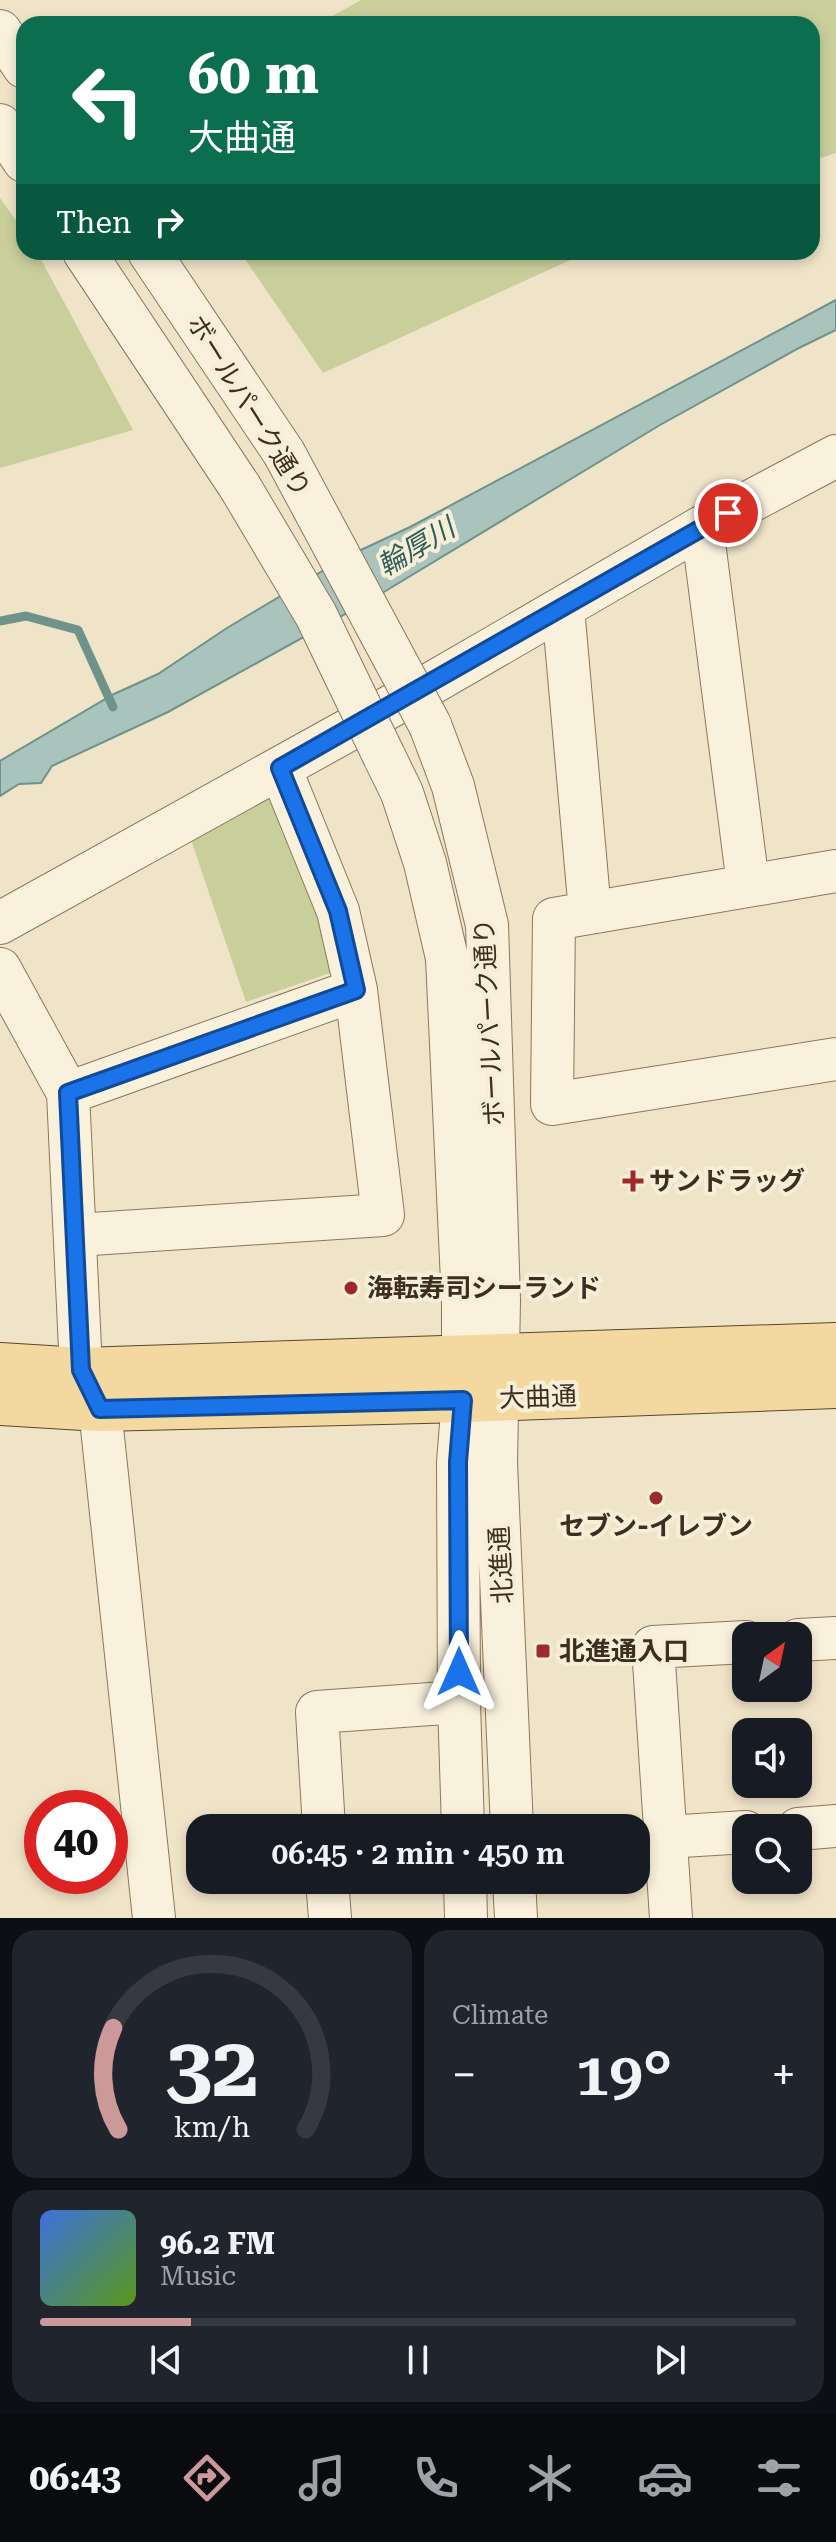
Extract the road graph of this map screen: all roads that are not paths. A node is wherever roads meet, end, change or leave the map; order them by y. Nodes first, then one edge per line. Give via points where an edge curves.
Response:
1 (0, 31) edge
2 (16, 55) edge
3 (0, 125) edge
4 (16, 149) edge
5 (89, 260) edge
6 (154, 260) edge
7 (836, 456) edge
8 (702, 527) junction
9 (563, 608) junction
10 (280, 768) junction
11 (836, 871) edge
12 (748, 884) junction
13 (590, 912) junction
14 (0, 923) edge
15 (0, 969) edge
16 (356, 990) junction
17 (836, 1059) edge
18 (68, 1093) junction
19 (76, 1235) junction
20 (836, 1345) edge
21 (0, 1365) edge
22 (81, 1370) junction
23 (481, 1378) junction
24 (836, 1386) edge
25 (0, 1403) edge
26 (100, 1409) junction
27 (836, 1638) edge
28 (812, 1639) edge
29 (732, 1643) edge
30 (459, 1702) junction
31 (323, 1814) edge
32 (463, 1814) edge
33 (511, 1814) edge
34 (836, 1826) edge
35 (812, 1828) edge
36 (732, 1833) edge
37 (666, 1837) junction
38 (328, 1894) edge
39 (465, 1894) edge
40 (515, 1894) edge
41 (154, 1918) edge
42 (330, 1918) edge
43 (466, 1918) edge
44 (516, 1918) edge
45 (671, 1918) edge

1 - 2 street
3 - 4 street
5 - 23 street, ボールパーク通り, bridge via 240,487 316,615 402,793 447,958 463,1303
6 - 23 street, ボールパーク通り, bridge via 284,453 430,725 453,786 487,925
7 - 8 street
8 - 9 street
8 - 12 street
9 - 10 street
9 - 13 street
10 - 14 street
10 - 16 street via 338,911
11 - 12 street
12 - 13 street
13 - 17 street via 554,919 552,1104
15 - 18 street
16 - 18 street
16 - 19 street via 383,1215
18 - 19 street
19 - 22 street
20 - 23 main road, 大曲通
21 - 22 main road, 大曲通
22 - 23 main road, 大曲通
22 - 26 street
23 - 24 main road, 大曲通
23 - 26 main road, 大曲通
23 - 30 street, 北進通 via 458,1462
23 - 33 street, 北進通 via 496,1463
25 - 26 main road, 大曲通
26 - 41 street
27 - 28 street
29 - 37 street via 653,1647
30 - 31 street via 317,1712
30 - 32 street, 北進通
34 - 35 street
36 - 37 street
37 - 45 street
38 - 42 street
39 - 43 street
40 - 44 street

